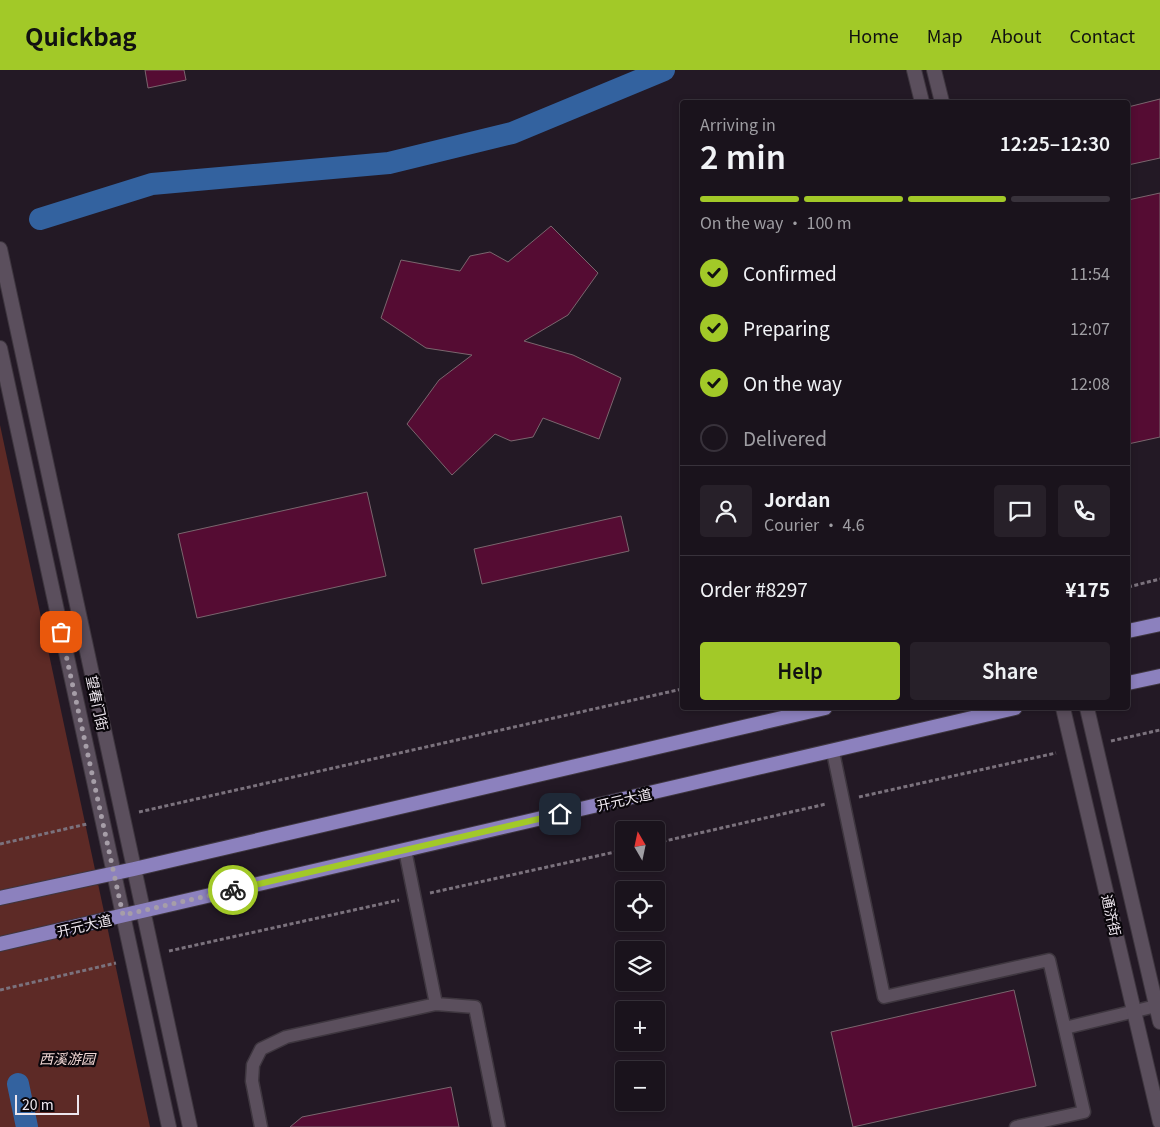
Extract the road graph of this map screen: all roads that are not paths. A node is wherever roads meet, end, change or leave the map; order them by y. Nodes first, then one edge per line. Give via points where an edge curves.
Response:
1 (934, 71) edge
2 (915, 74) edge
3 (922, 100) edge
4 (941, 100) edge
5 (0, 249) edge
6 (0, 348) edge
7 (1160, 624) edge
8 (1130, 631) edge
9 (1160, 676) edge
10 (1130, 683) edge
11 (816, 710) edge
12 (1007, 710) edge
13 (1063, 710) edge
14 (1088, 710) edge
15 (833, 752) junction
16 (404, 850) junction
17 (134, 869) junction
18 (114, 873) junction
19 (0, 898) edge
20 (144, 910) junction
21 (123, 915) junction
22 (0, 944) edge
23 (436, 1004) junction
24 (1156, 1006) junction
25 (1134, 1012) junction
26 (1160, 1022) edge
27 (1065, 1028) junction
28 (1160, 1122) edge
29 (169, 1127) edge
30 (190, 1127) edge
31 (261, 1127) edge
32 (500, 1127) edge
33 (1016, 1127) edge

1 - 4 street
2 - 3 street
5 - 17 street, 望春门街
6 - 18 street, 望春门街
7 - 8 main road
9 - 10 main road
11 - 17 main road
12 - 15 main road, 开元大道
13 - 25 street, 通济街
14 - 24 street, 通济街
15 - 16 main road, 开元大道
15 - 27 lane via 884,997 1050,960
16 - 20 main road, 开元大道
16 - 23 lane
17 - 18 main road
17 - 20 street, 望春门街
18 - 19 main road
18 - 21 street, 望春门街
20 - 21 main road, 开元大道
20 - 30 street, 望春门街
21 - 22 main road, 开元大道
21 - 29 street, 望春门街
23 - 31 lane via 286,1037 261,1049 253,1065 252,1081
23 - 32 lane via 475,1007
24 - 25 lane
24 - 26 street, 通济街
25 - 27 lane
25 - 28 street, 通济街
27 - 33 lane via 1084,1112

